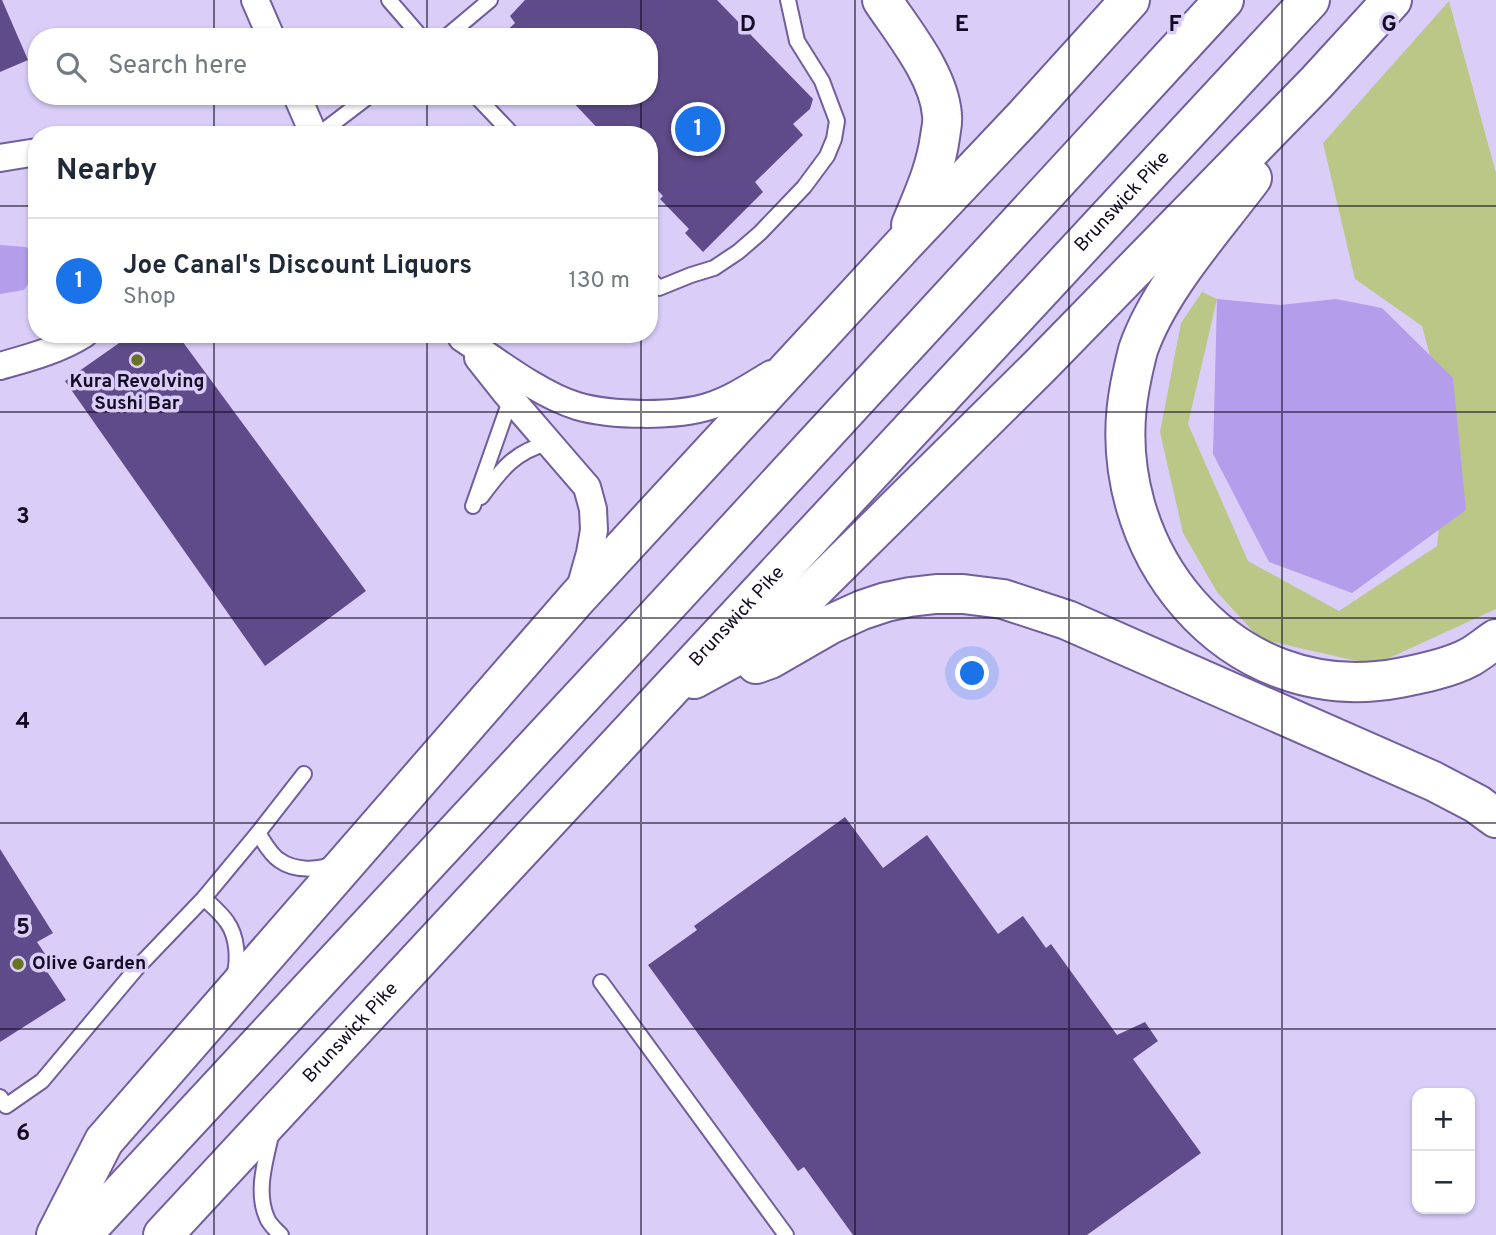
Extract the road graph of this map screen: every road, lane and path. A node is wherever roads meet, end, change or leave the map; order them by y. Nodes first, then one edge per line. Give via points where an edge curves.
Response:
1 (255, 0) edge
2 (389, 0) edge
3 (490, 0) edge
4 (788, 0) edge
5 (882, 0) edge
6 (1130, 0) edge
7 (1224, 0) edge
8 (1310, 0) edge
9 (1392, 0) edge
10 (267, 28) edge
11 (413, 28) edge
12 (457, 28) edge
13 (1315, 83) junction
14 (301, 105) edge
15 (357, 105) edge
16 (485, 105) edge
17 (312, 126) edge
18 (328, 126) edge
19 (504, 126) edge
20 (28, 153) edge
21 (0, 158) edge
22 (902, 246) junction
23 (658, 282) edge
24 (68, 343) edge
25 (467, 343) edge
26 (472, 343) edge
27 (812, 344) junction
28 (0, 366) edge
29 (511, 398) junction
30 (549, 443) junction
31 (578, 597) junction
32 (1496, 639) edge
33 (664, 695) junction
34 (304, 774) dead end
35 (1496, 818) edge
36 (258, 833) junction
37 (355, 854) junction
38 (204, 898) junction
39 (601, 982) dead end
40 (230, 997) junction
41 (0, 1097) edge
42 (276, 1113) junction
43 (56, 1235) edge
44 (82, 1235) edge
45 (163, 1235) edge
46 (281, 1235) edge
47 (786, 1235) edge

1 - 10 street
2 - 11 lane
3 - 12 lane
4 - 23 lane via 797,41 822,81 837,121 827,156 804,187 738,252 714,268
5 - 22 highway via 935,87 943,118 931,178
6 - 22 highway
7 - 44 highway
8 - 33 highway, Brunswick Pike
9 - 13 highway
13 - 32 highway via 1261,166 1172,283 1138,351 1126,419 1126,457 1142,528 1172,585 1196,612 1252,656 1295,674 1381,681 1425,673 1468,658
13 - 33 highway via 1039,367 760,643
14 - 17 street
15 - 18 lane
16 - 19 lane
20 - 21 street
22 - 27 highway
24 - 28 street
25 - 29 street
26 - 27 street via 542,390 577,406 665,414 734,397
27 - 31 highway
29 - 30 street
29 - 30 lane via 473,506 505,466 524,451
30 - 31 street via 587,487 593,509 594,530
31 - 37 highway
33 - 35 highway via 770,659 829,625 886,602 936,594 1003,599 1067,620 1433,781
33 - 42 highway, Brunswick Pike
34 - 36 lane
36 - 37 lane via 281,862 306,869 325,868
36 - 38 lane
37 - 40 highway
38 - 40 lane via 228,922 234,938 237,964
38 - 41 lane via 136,969 42,1081 6,1106
39 - 47 lane
40 - 43 highway via 104,1141
42 - 45 highway, Brunswick Pike
42 - 46 lane via 262,1178 262,1201 267,1221

